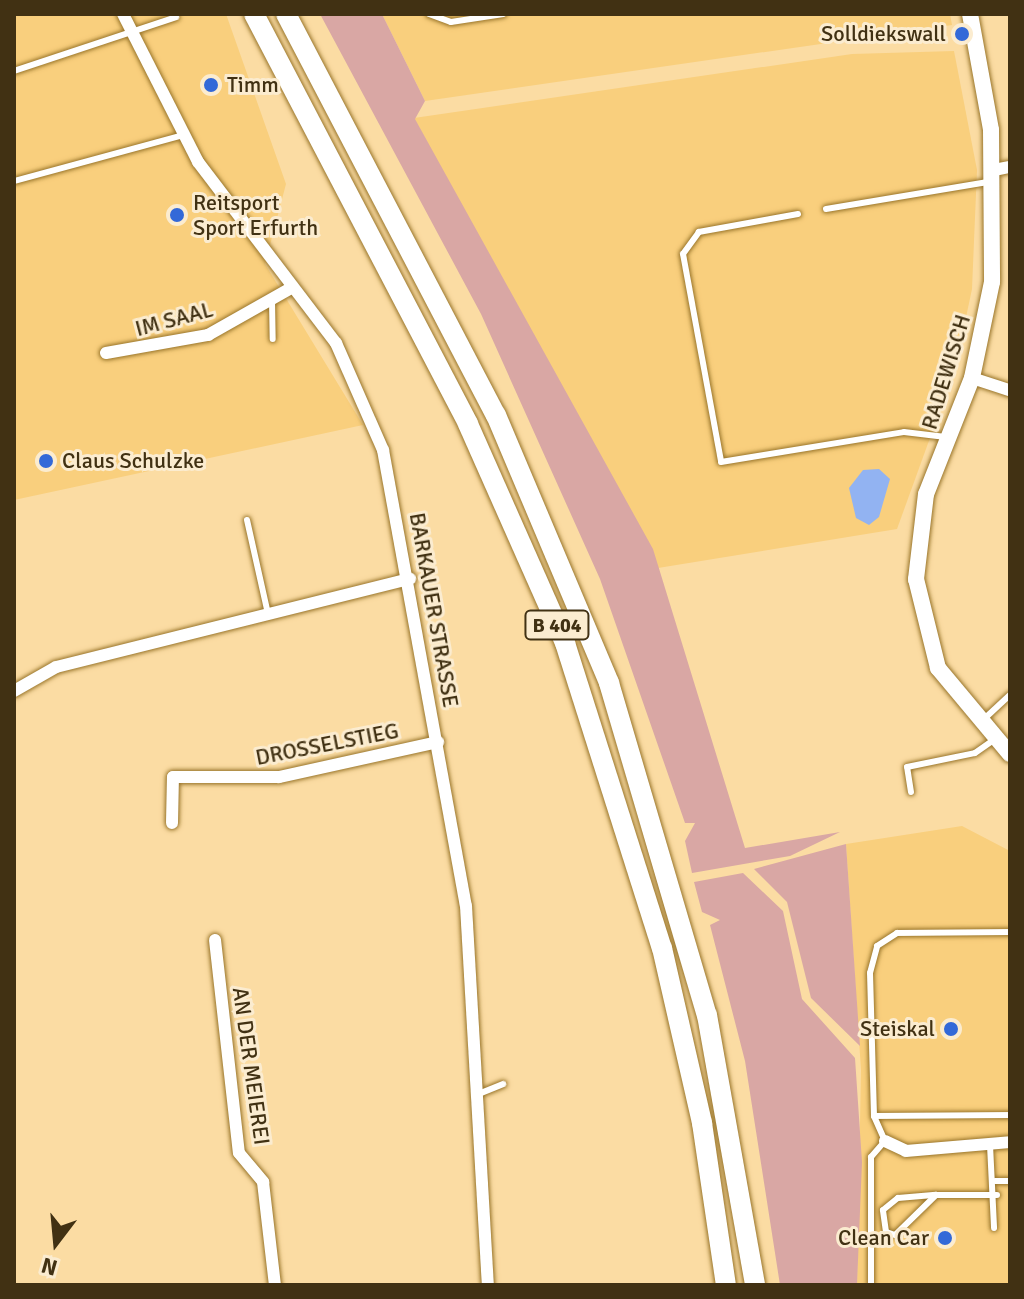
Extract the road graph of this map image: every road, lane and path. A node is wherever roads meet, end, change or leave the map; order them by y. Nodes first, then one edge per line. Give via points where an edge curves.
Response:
1 (123, 14) edge
2 (254, 14) edge
3 (286, 14) edge
4 (429, 14) edge
5 (503, 14) edge
6 (970, 14) edge
7 (176, 17) dead end
8 (134, 34) junction
9 (14, 71) edge
10 (183, 135) junction
11 (1000, 173) edge
12 (14, 181) edge
13 (826, 209) dead end
14 (798, 214) dead end
15 (291, 288) junction
16 (272, 300) junction
17 (273, 339) dead end
18 (106, 353) dead end
19 (972, 378) junction
20 (1010, 390) edge
21 (949, 438) junction
22 (247, 520) dead end
23 (410, 579) junction
24 (268, 614) junction
25 (14, 691) edge
26 (1010, 695) edge
27 (980, 723) junction
28 (995, 739) junction
29 (438, 742) junction
30 (1010, 754) edge
31 (911, 792) dead end
32 (172, 823) dead end
33 (1010, 932) edge
34 (215, 940) dead end
35 (503, 1084) dead end
36 (481, 1093) junction
37 (1010, 1115) edge
38 (874, 1116) junction
39 (885, 1141) junction
40 (1010, 1142) edge
41 (989, 1143) junction
42 (995, 1181) junction
43 (1010, 1181) edge
44 (936, 1195) junction
45 (997, 1195) junction
46 (994, 1228) dead end
47 (275, 1285) edge
48 (488, 1285) edge
49 (726, 1285) edge
50 (755, 1285) edge
51 (871, 1285) edge

1 - 8 street, BARKAUER STRASSE
2 - 49 highway, B 404 via 468,424 570,657 662,948 702,1123
3 - 50 highway, B 404 via 496,415 609,683 707,1015
4 - 5 lane via 451,22
6 - 11 street, RADEWISCH
7 - 8 lane
8 - 9 lane
8 - 10 street, BARKAUER STRASSE
10 - 12 lane
10 - 15 street, BARKAUER STRASSE
11 - 13 lane
11 - 19 street, RADEWISCH via 992,282
14 - 21 lane via 699,232 683,254 721,462 904,432
15 - 16 street, IM SAAL
15 - 23 street, BARKAUER STRASSE via 336,343 372,412
16 - 17 lane
16 - 18 street, IM SAAL via 208,335
19 - 20 street
19 - 21 street, RADEWISCH
21 - 27 street, RADEWISCH via 921,514 917,595 938,668
22 - 24 lane
23 - 24 street
23 - 29 street, BARKAUER STRASSE
24 - 25 street via 56,667
26 - 27 lane
27 - 28 street, RADEWISCH
28 - 30 street, RADEWISCH
28 - 31 lane via 975,753 907,767
29 - 32 street, DROSSELSTIEG via 279,777 173,777
29 - 36 street, BARKAUER STRASSE via 466,906
33 - 38 lane via 897,933 877,946 870,973
34 - 47 street, AN DER MEIEREI via 239,1153 263,1182
35 - 36 lane
36 - 48 street, BARKAUER STRASSE
37 - 38 lane
38 - 39 lane
39 - 41 street via 906,1151
39 - 51 lane via 871,1157
40 - 41 street
41 - 42 lane
42 - 43 lane
42 - 45 lane
44 - 44 lane via 895,1235 886,1232 883,1210 898,1198
44 - 45 lane
45 - 46 lane

